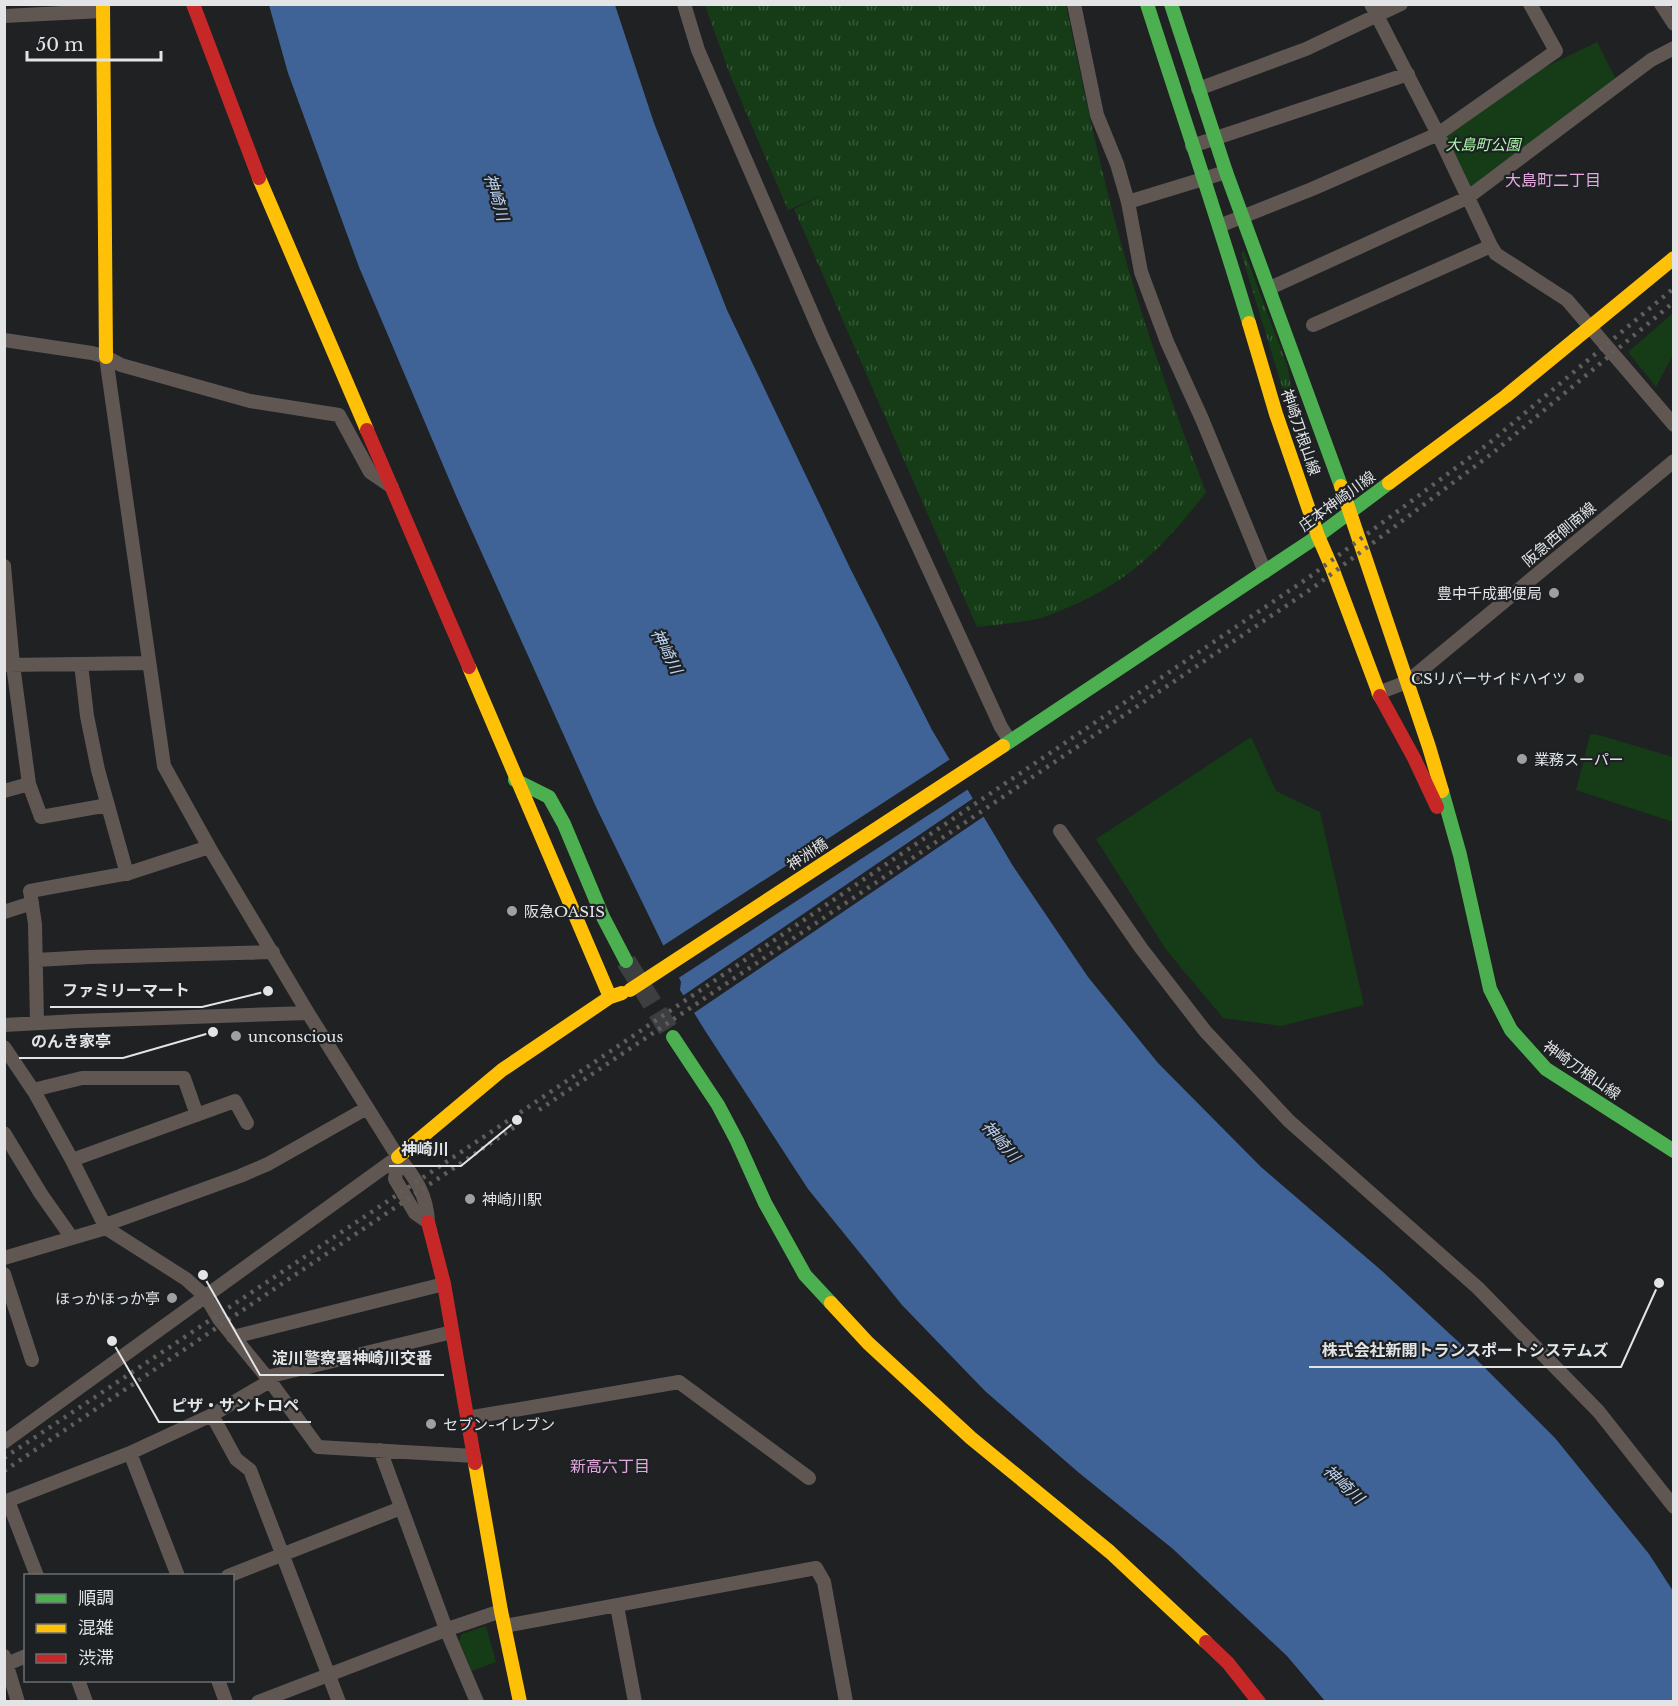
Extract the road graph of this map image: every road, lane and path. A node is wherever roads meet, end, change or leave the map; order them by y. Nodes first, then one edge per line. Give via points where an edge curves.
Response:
1 (192, 4) edge
2 (684, 4) edge
3 (1074, 4) edge
4 (1147, 4) edge
5 (1171, 4) edge
6 (1401, 4) edge
7 (1530, 4) edge
8 (1661, 4) edge
9 (103, 8) edge
10 (1374, 10) edge
11 (4, 16) edge
12 (1674, 24) edge
13 (1674, 48) edge
14 (1408, 74) junction
15 (1198, 88) junction
16 (1438, 134) junction
17 (1215, 140) junction
18 (1192, 146) junction
19 (1226, 172) junction
20 (1202, 178) junction
21 (1467, 198) junction
22 (1128, 202) junction
23 (1242, 216) junction
24 (1219, 226) junction
25 (1491, 246) junction
26 (1674, 258) edge
27 (1270, 288) junction
28 (1313, 325) dead end
29 (1591, 327) junction
30 (4, 340) edge
31 (106, 357) junction
32 (1674, 425) edge
33 (1674, 461) edge
34 (392, 487) junction
35 (1351, 512) junction
36 (1318, 536) junction
37 (4, 566) edge
38 (1265, 572) junction
39 (6, 592) edge
40 (149, 663) junction
41 (81, 664) junction
42 (9, 665) edge
43 (1407, 682) junction
44 (1378, 693) junction
45 (1006, 743) junction
46 (515, 780) junction
47 (29, 784) junction
48 (4, 791) edge
49 (108, 805) junction
50 (1060, 831) dead end
51 (209, 847) junction
52 (1460, 855) junction
53 (127, 874) junction
54 (32, 903) junction
55 (4, 912) edge
56 (273, 952) junction
57 (37, 960) junction
58 (626, 961) tunnel mouth
59 (610, 997) junction
60 (308, 1013) junction
61 (37, 1023) junction
62 (4, 1025) edge
63 (673, 1037) tunnel mouth
64 (4, 1047) edge
65 (33, 1090) junction
66 (367, 1108) junction
67 (197, 1115) junction
68 (247, 1123) dead end
69 (4, 1133) edge
70 (1674, 1151) edge
71 (398, 1157) junction
72 (72, 1160) junction
73 (105, 1226) junction
74 (72, 1238) junction
75 (4, 1258) edge
76 (4, 1274) edge
77 (444, 1284) junction
78 (206, 1297) junction
79 (452, 1332) junction
80 (233, 1337) junction
81 (32, 1360) dead end
82 (269, 1379) junction
83 (212, 1416) junction
84 (467, 1418) junction
85 (4, 1442) edge
86 (380, 1450) junction
87 (130, 1453) junction
88 (474, 1456) junction
89 (809, 1478) dead end
90 (6, 1502) edge
91 (1674, 1507) edge
92 (401, 1508) junction
93 (282, 1555) junction
94 (37, 1574) edge
95 (178, 1574) edge
96 (231, 1574) edge
97 (617, 1606) junction
98 (501, 1611) junction
99 (504, 1626) junction
100 (447, 1629) junction
101 (24, 1656) edge
102 (6, 1660) edge
103 (328, 1675) junction
104 (79, 1682) edge
105 (219, 1682) edge
106 (18, 1701) edge
107 (86, 1701) edge
108 (226, 1701) edge
109 (258, 1701) edge
110 (339, 1701) edge
111 (477, 1701) edge
112 (520, 1701) edge
113 (635, 1701) edge
114 (846, 1701) edge
115 (1259, 1701) edge

1 - 34 street via 290,254
2 - 45 street via 698,50 821,334
3 - 22 street via 1097,114
4 - 18 street, 神崎刀根山線
5 - 15 street, 神崎刀根山線
6 - 10 street
7 - 16 street via 1556,51
8 - 12 street
9 - 11 street
9 - 31 street
10 - 14 street
10 - 15 street via 1306,49
13 - 21 street via 1650,60
14 - 16 street
14 - 17 street
15 - 17 street, 神崎刀根山線
16 - 21 street
16 - 23 street
17 - 18 street
17 - 19 street, 神崎刀根山線
18 - 20 street, 神崎刀根山線
19 - 20 street
19 - 23 street, 神崎刀根山線
20 - 22 street
20 - 24 street, 神崎刀根山線
21 - 25 street
21 - 27 street
22 - 38 street via 1141,272
23 - 24 street
23 - 27 street, 神崎刀根山線
24 - 36 street, 神崎刀根山線
25 - 28 street
25 - 29 street via 1496,254 1567,300
26 - 29 street, 庄本神崎川線
27 - 35 street, 神崎刀根山線
29 - 32 street
29 - 35 street, 庄本神崎川線
30 - 31 street
31 - 34 street via 249,400 339,415 370,472
31 - 40 street
33 - 43 street, 阪急西側南線
34 - 46 street
35 - 36 street, 庄本神崎川線
35 - 43 street, 神崎刀根山線
36 - 38 street, 庄本神崎川線
36 - 44 street, 神崎刀根山線
37 - 39 street
38 - 45 street, 庄本神崎川線
39 - 42 street
40 - 41 street
40 - 51 street via 164,766
41 - 42 street
41 - 49 street via 87,716
42 - 47 street
43 - 44 street, 阪急西側南線
43 - 52 street, 神崎刀根山線
44 - 52 street, 神崎刀根山線
45 - 59 street, 神洲橋, bridge via 630,990
46 - 58 street via 549,797
46 - 59 street
47 - 48 street
47 - 49 street via 42,817
49 - 53 street
50 - 91 street via 1141,948 1205,1031 1289,1121 1478,1288 1599,1412
51 - 53 street
51 - 56 street
52 - 70 street, 神崎刀根山線 via 1490,989 1512,1030 1546,1069
53 - 54 street via 30,891
54 - 55 street
54 - 57 street
56 - 57 street
56 - 60 street
57 - 61 street
59 - 71 street, 神洲橋 via 502,1070
60 - 61 street
60 - 66 street
61 - 62 street
63 - 115 street via 718,1105 805,1275 868,1342 962,1430 1110,1552 1203,1639
64 - 65 street
65 - 67 street via 82,1078 184,1078
65 - 72 street
66 - 71 street
66 - 73 street via 268,1164
67 - 68 street via 235,1101
67 - 72 street
69 - 74 street
71 - 77 street via 427,1203
71 - 78 street
72 - 73 street
73 - 74 street
73 - 78 street
74 - 75 street
76 - 81 street
77 - 79 street
77 - 80 street
78 - 80 street
78 - 85 street
79 - 82 street
79 - 84 street
80 - 82 street
82 - 83 street
82 - 86 street via 318,1447
83 - 87 street
83 - 93 street via 236,1458 250,1470
84 - 88 street
84 - 89 street via 679,1382
86 - 88 street
86 - 92 street
87 - 90 street
87 - 95 street
88 - 98 street
90 - 94 street
92 - 93 street
92 - 100 street
93 - 96 street
93 - 103 street
97 - 99 street
97 - 113 street
97 - 114 street via 816,1568 824,1582
98 - 99 street
98 - 100 street
99 - 112 street
100 - 103 street
100 - 111 street
101 - 102 street
102 - 106 street
103 - 109 street
103 - 110 street
104 - 107 street
105 - 108 street

